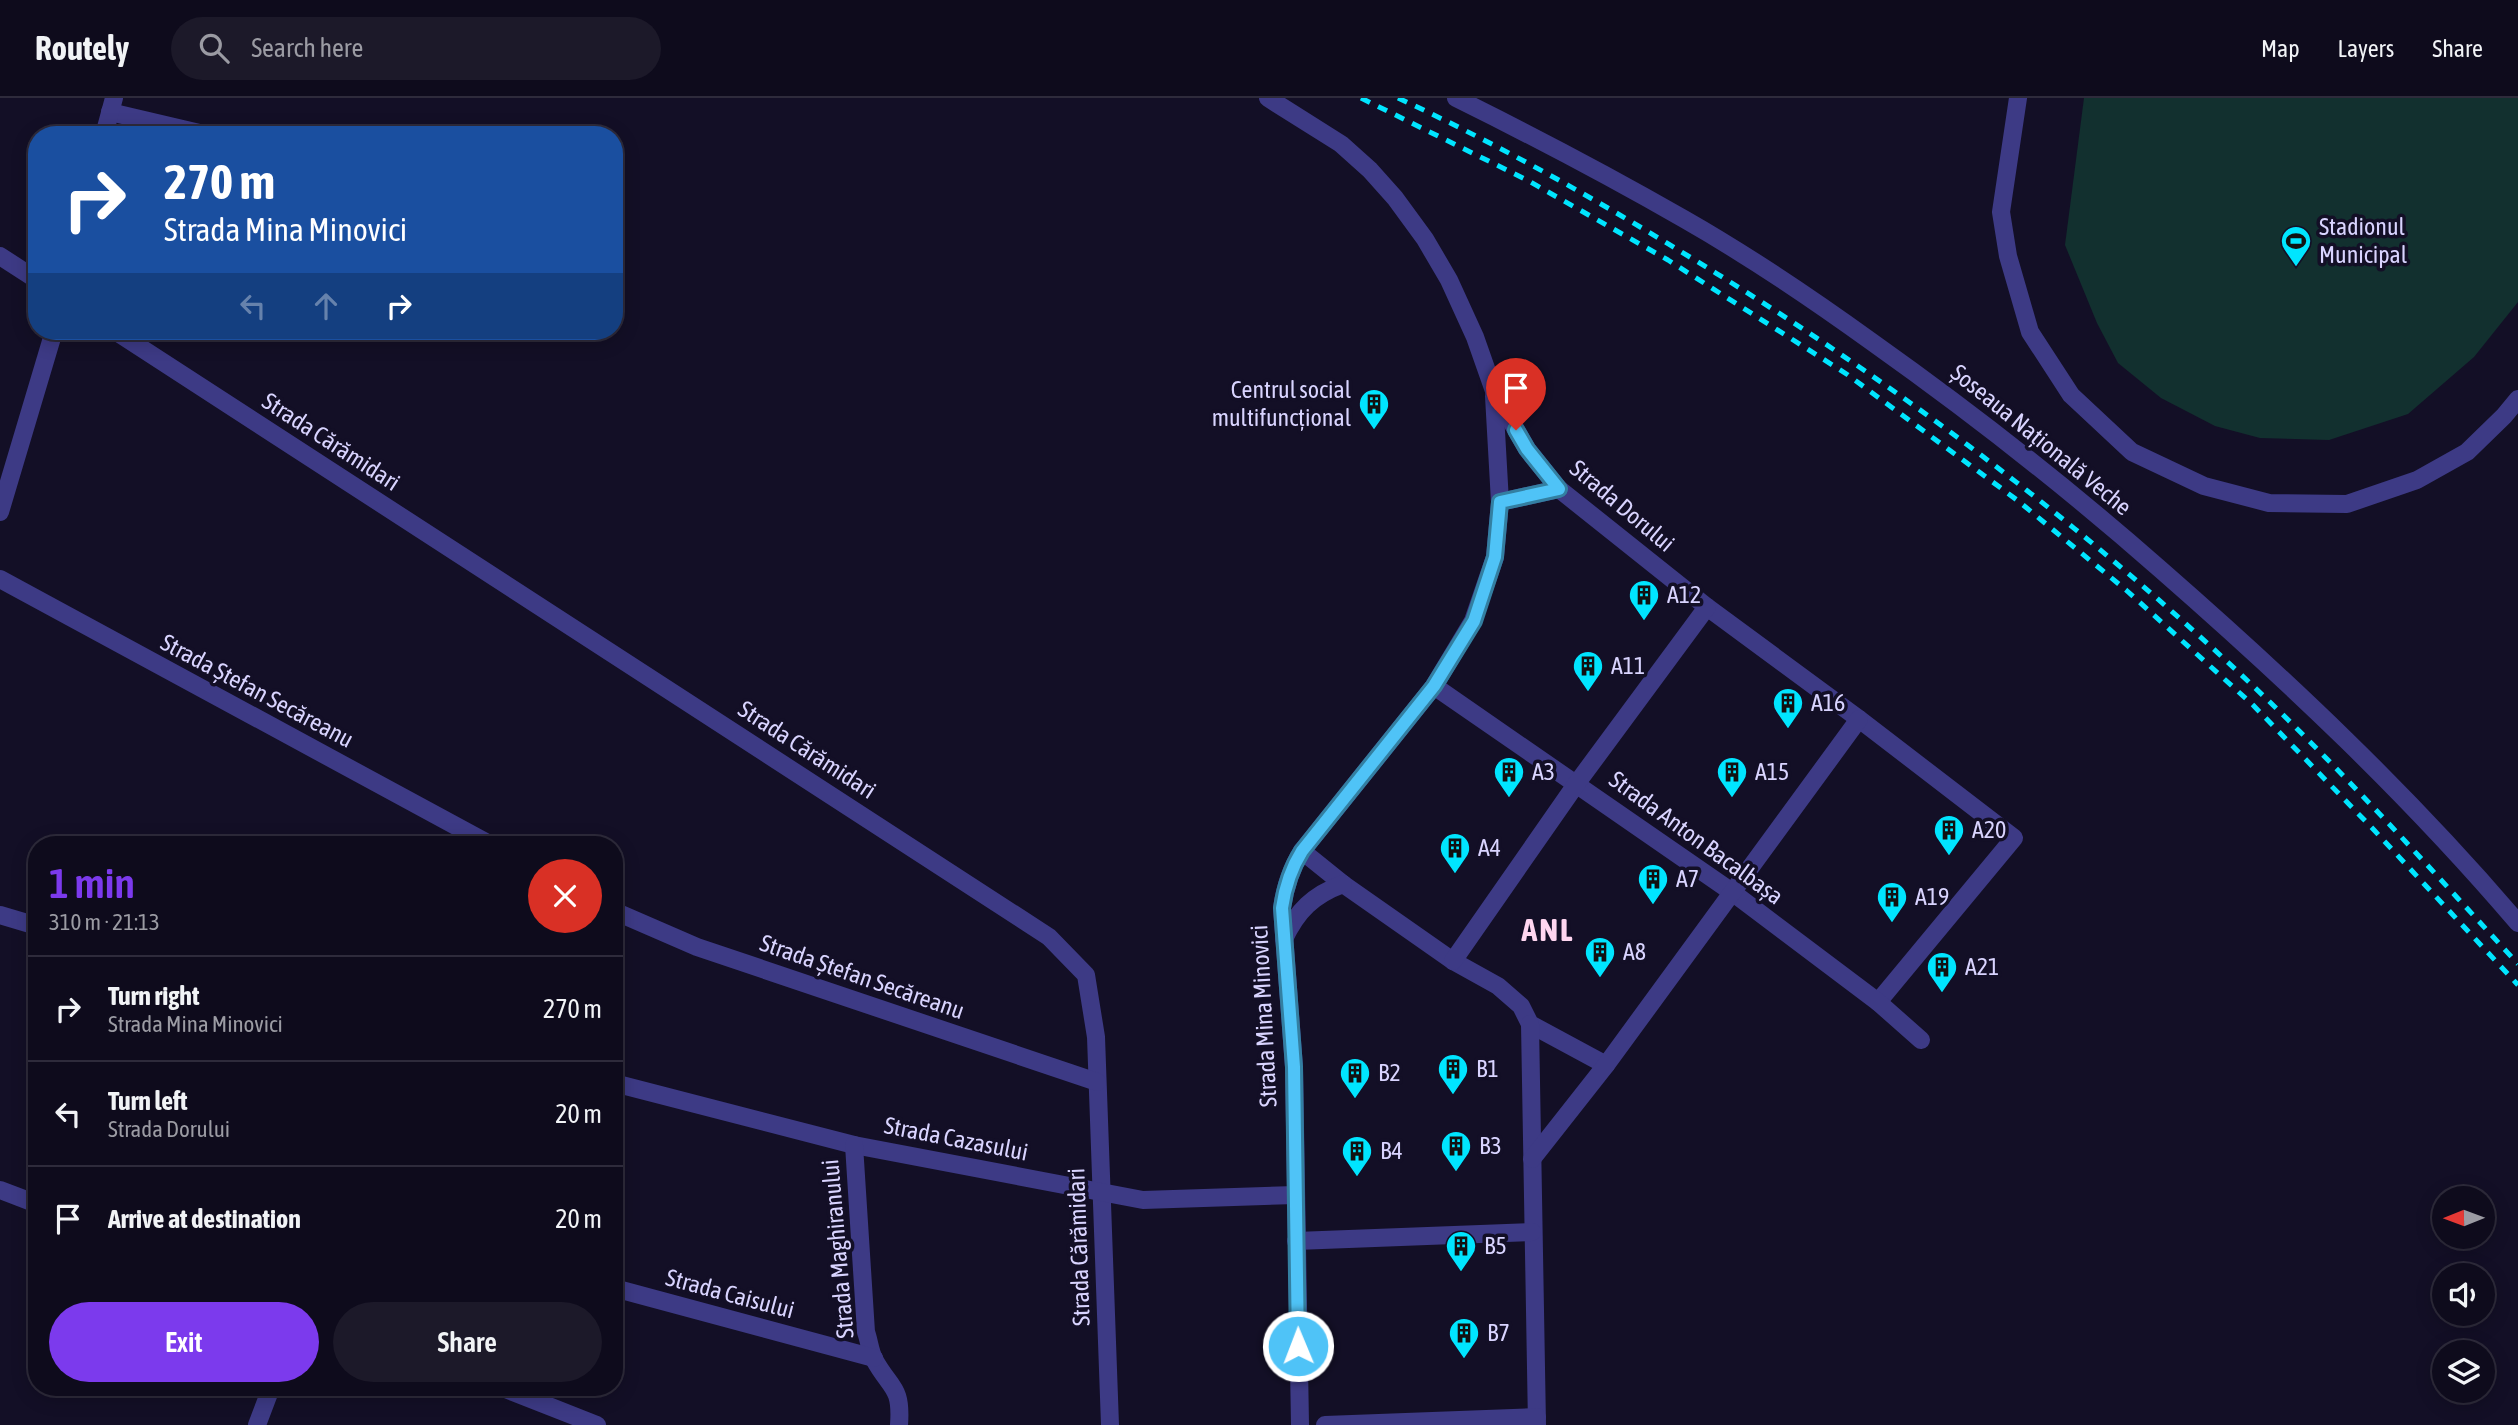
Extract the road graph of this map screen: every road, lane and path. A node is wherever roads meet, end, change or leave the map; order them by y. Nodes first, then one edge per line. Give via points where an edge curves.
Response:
1 (1268, 98) edge
2 (1455, 98) edge
3 (2018, 98) edge
4 (112, 105) edge
5 (106, 126) edge
6 (179, 126) edge
7 (0, 256) edge
8 (28, 274) edge
9 (51, 340) edge
10 (129, 340) edge
11 (1494, 391) junction
12 (2518, 399) edge
13 (1559, 489) junction
14 (1500, 502) junction
15 (0, 512) edge
16 (0, 579) edge
17 (1707, 607) junction
18 (1434, 686) junction
19 (1859, 719) junction
20 (1577, 783) junction
21 (474, 836) edge
22 (1302, 851) junction
23 (1343, 884) junction
24 (1732, 892) junction
25 (0, 915) edge
26 (623, 915) edge
27 (28, 923) edge
28 (2518, 923) edge
29 (1284, 939) junction
30 (1453, 961) junction
31 (1878, 1002) junction
32 (1530, 1024) junction
33 (1921, 1040) dead end
34 (1606, 1065) junction
35 (1097, 1082) junction
36 (623, 1085) edge
37 (854, 1144) junction
38 (1532, 1159) junction
39 (0, 1190) edge
40 (1101, 1193) junction
41 (1295, 1195) junction
42 (28, 1201) edge
43 (1532, 1232) junction
44 (1296, 1241) junction
45 (623, 1290) edge
46 (874, 1359) junction
47 (268, 1396) edge
48 (523, 1396) edge
49 (1537, 1421) edge
50 (257, 1425) edge
51 (597, 1425) edge
52 (899, 1425) edge
53 (1110, 1425) edge
54 (1300, 1425) edge
55 (1325, 1425) edge

1 - 11 street, Strada Dorului via 1341,144 1395,198 1450,280
2 - 28 street, Șoseaua Națională Veche via 1685,219 1757,263 1924,378 2060,482 2319,712
3 - 12 street via 2001,212 2008,256 2030,332 2071,395 2132,452 2204,486 2269,503 2347,504 2417,481 2467,452
4 - 5 street
4 - 6 street
7 - 8 street
9 - 15 street
10 - 35 street, Strada Cărămidari via 1049,937 1086,975 1096,1037
11 - 13 street, Strada Dorului via 1527,449
11 - 14 street, Strada Mina Minovici
13 - 14 street
13 - 17 street, Strada Dorului
14 - 18 street, Strada Mina Minovici via 1495,557 1474,621
16 - 21 street, Strada Ștefan Secăreanu
17 - 19 street, Strada Dorului
17 - 20 street
18 - 20 street, Strada Anton Bacalbașa
18 - 22 street, Strada Mina Minovici
19 - 24 street
19 - 31 street, Strada Dorului via 2014,838
20 - 24 street, Strada Anton Bacalbașa
20 - 30 street
22 - 23 street
22 - 29 street, Strada Mina Minovici via 1285,890
23 - 29 street via 1306,904
23 - 30 street
24 - 31 street, Strada Anton Bacalbașa
24 - 34 street
25 - 27 street
26 - 35 street, Strada Ștefan Secăreanu via 697,947
29 - 41 street, Strada Mina Minovici via 1294,1067
30 - 32 street via 1498,986 1521,1006
31 - 33 street, Strada Anton Bacalbașa
32 - 34 street
32 - 38 street
34 - 38 street
35 - 40 street, Strada Cărămidari
36 - 37 street, Strada Cazasului
37 - 40 street, Strada Cazasului
37 - 46 street, Strada Maghiranului via 866,1332
38 - 43 street
39 - 42 street
40 - 41 street, Strada Cazasului via 1143,1200
40 - 53 street, Strada Cărămidari
41 - 44 street, Strada Mina Minovici
43 - 44 street
43 - 49 street
44 - 54 street, Strada Mina Minovici
45 - 46 street, Strada Caisului
46 - 52 street, Strada Maghiranului via 896,1389
47 - 50 street
48 - 51 street
49 - 55 street

